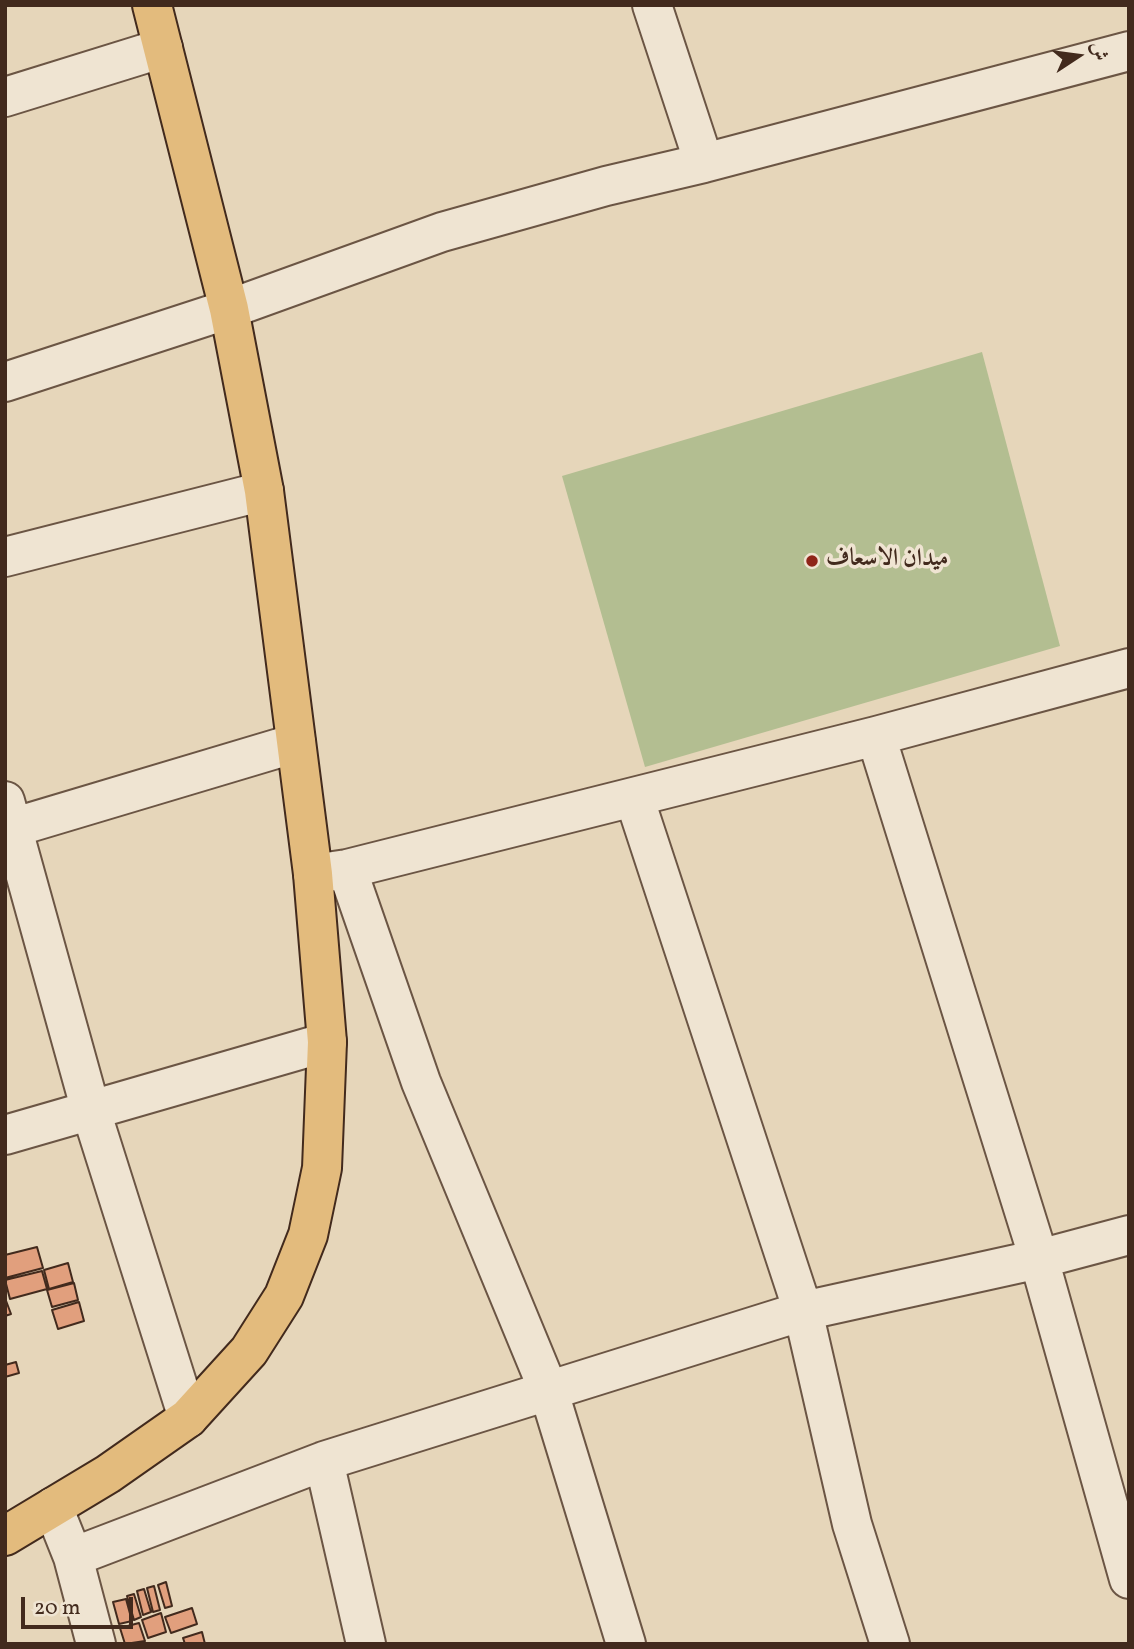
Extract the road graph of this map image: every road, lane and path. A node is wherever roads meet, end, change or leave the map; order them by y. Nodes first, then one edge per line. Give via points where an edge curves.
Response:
1 (152, 5) edge
2 (652, 5) edge
3 (163, 48) junction
4 (1129, 51) edge
5 (5, 97) edge
6 (704, 163) junction
7 (229, 309) junction
8 (5, 382) edge
9 (264, 491) junction
10 (5, 557) edge
11 (1129, 668) edge
12 (876, 736) junction
13 (296, 743) junction
14 (634, 797) junction
15 (8, 820) edge
16 (330, 871) junction
17 (327, 1042) junction
18 (91, 1111) junction
19 (5, 1135) edge
20 (1129, 1235) edge
21 (1039, 1259) junction
22 (803, 1311) junction
23 (548, 1390) junction
24 (188, 1418) junction
25 (324, 1461) junction
26 (53, 1507) junction
27 (5, 1536) edge
28 (73, 1557) junction
29 (1129, 1579) edge
30 (96, 1644) edge
31 (366, 1644) edge
32 (626, 1644) edge
33 (890, 1644) edge

1 - 3 highway
2 - 6 street
3 - 5 street
3 - 7 highway
4 - 6 street
6 - 7 street via 442,232
7 - 8 street
7 - 9 highway
9 - 10 street
9 - 13 highway
11 - 12 street
12 - 14 street
12 - 21 street
13 - 15 street
13 - 16 highway
14 - 16 street
14 - 22 street
15 - 18 street
16 - 17 highway
16 - 23 street
17 - 18 street
17 - 24 highway via 322,1168 309,1235 284,1296 249,1351
18 - 19 street
18 - 24 street
20 - 21 street
21 - 22 street
21 - 29 street
22 - 23 street
22 - 33 street via 852,1524
23 - 25 street
23 - 32 street
24 - 26 highway
25 - 28 street
25 - 31 street
26 - 27 highway
26 - 28 street
28 - 30 street

